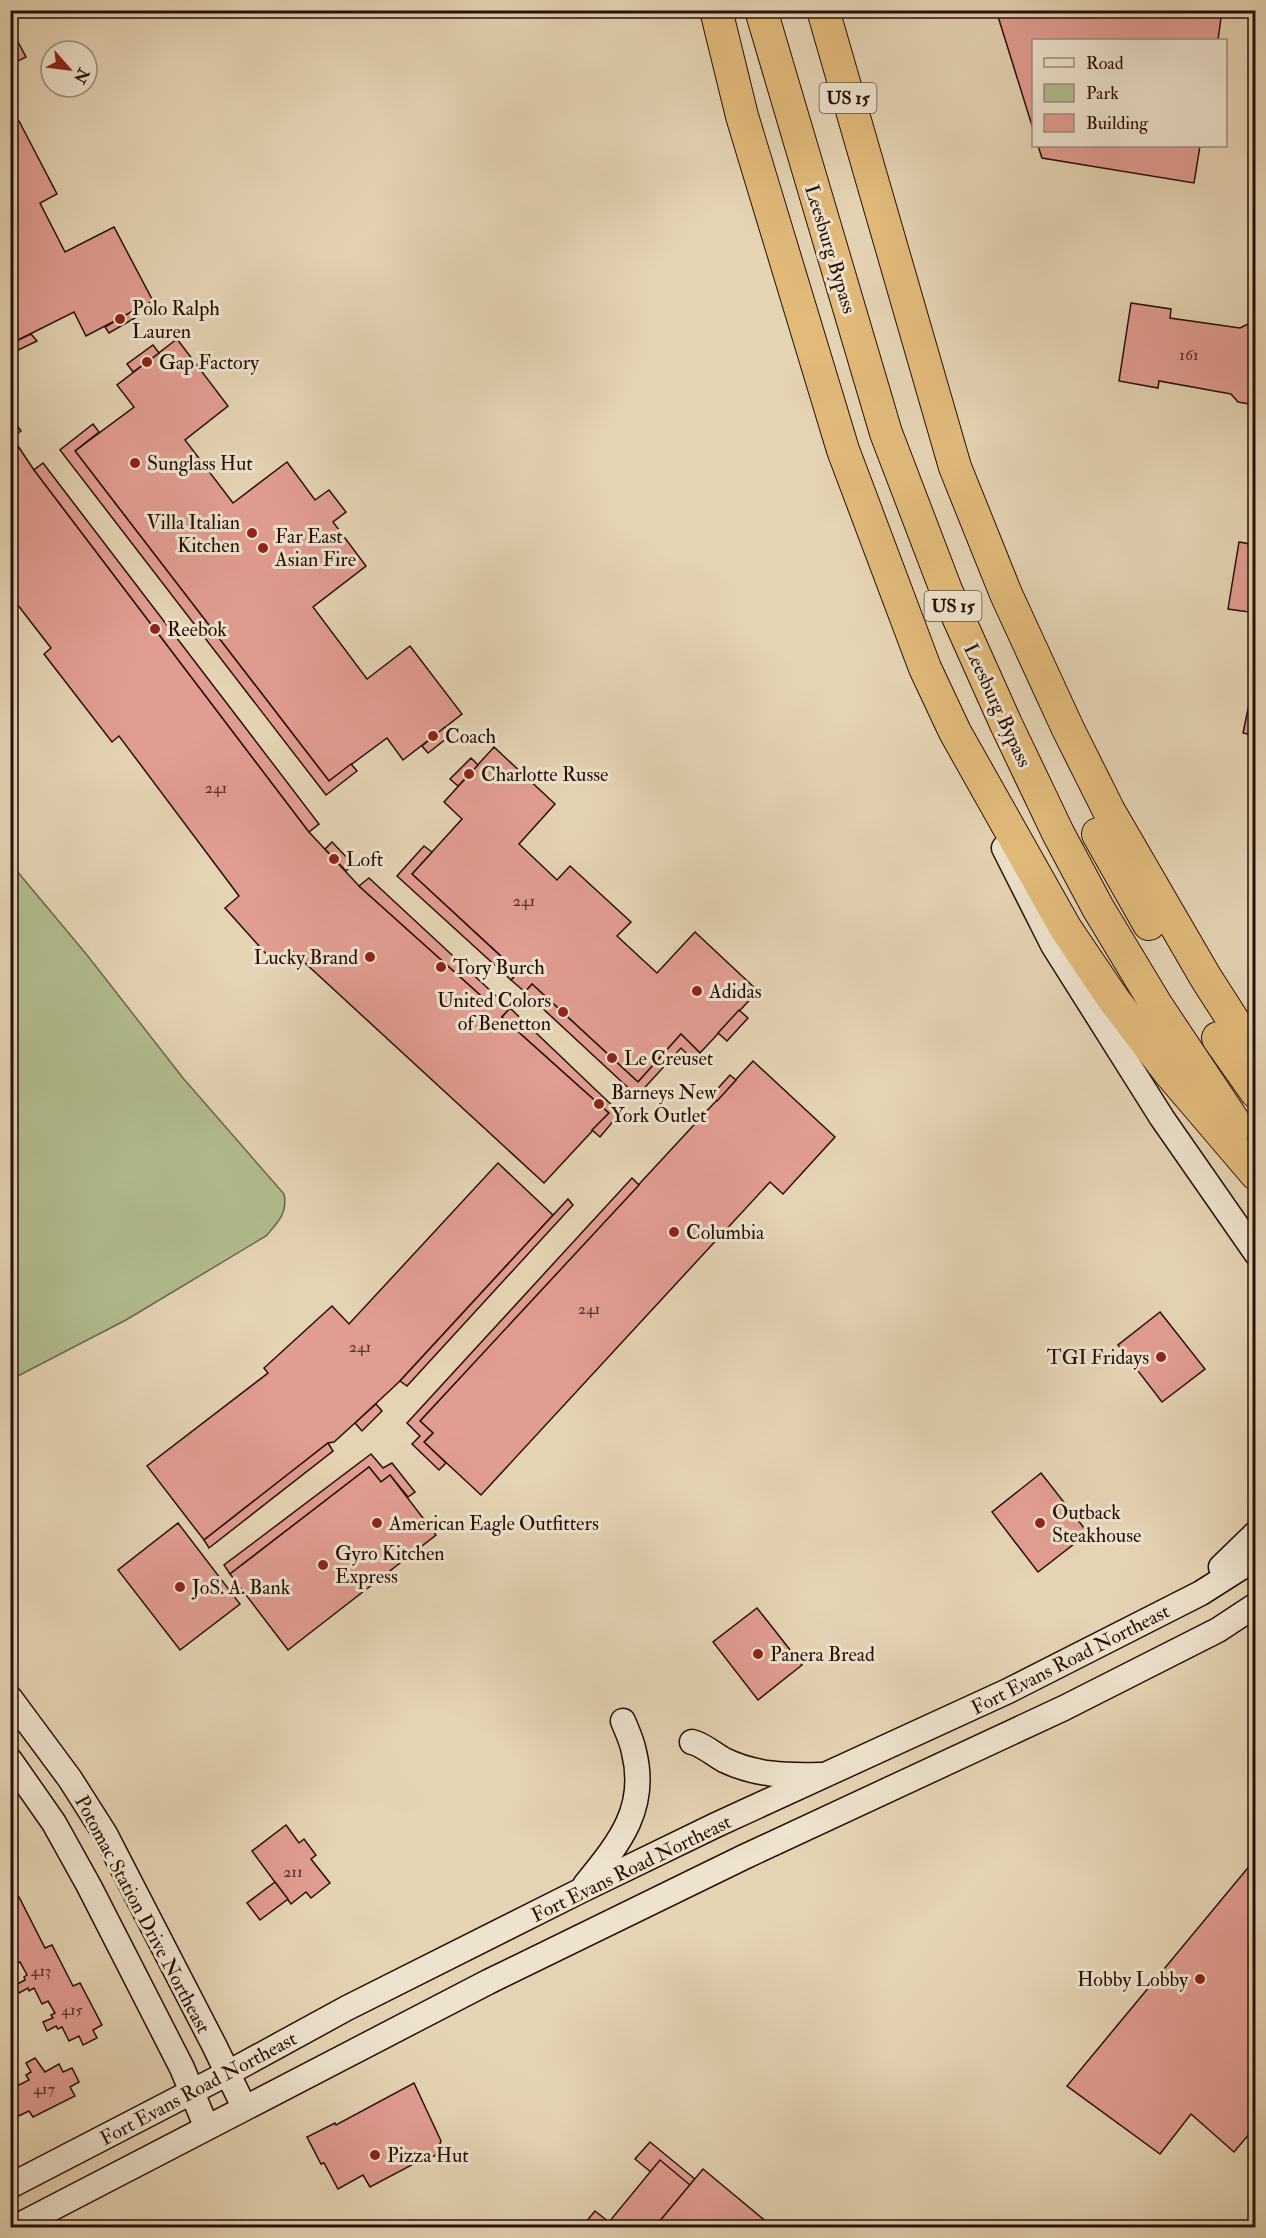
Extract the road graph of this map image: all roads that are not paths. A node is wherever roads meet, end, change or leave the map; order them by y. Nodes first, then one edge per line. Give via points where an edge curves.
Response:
1 (701, 10) edge
2 (716, 10) edge
3 (760, 10) edge
4 (823, 10) edge
5 (742, 116) junction
6 (955, 467) junction
7 (955, 732) junction
8 (1256, 1056) edge
9 (1256, 1092) edge
10 (1256, 1154) edge
11 (1256, 1174) edge
12 (1256, 1253) edge
13 (1256, 1533) edge
14 (1256, 1558) edge
15 (1256, 1605) edge
16 (1140, 1624) junction
17 (10, 1698) edge
18 (623, 1721) dead end
19 (692, 1742) dead end
20 (10, 1760) edge
21 (829, 1775) junction
22 (580, 1891) junction
23 (228, 2073) junction
24 (191, 2092) junction
25 (244, 2107) junction
26 (206, 2126) junction
27 (10, 2186) edge
28 (14, 2228) edge

1 - 5 highway
2 - 5 highway
3 - 10 highway, Leesburg Bypass / US 15 via 886,433 946,590 1015,744 1098,908 1157,1006
4 - 6 highway, US 15
5 - 7 highway via 843,450 896,596
6 - 8 highway, US 15 via 1006,594 1109,811 1200,969
6 - 9 highway via 1004,631 1073,786 1122,880 1214,1032
7 - 11 highway via 1066,929 1114,1000 1168,1072
7 - 12 main road via 1000,842 1053,945 1162,1118
13 - 16 main road via 1222,1567
14 - 16 main road, Fort Evans Road Northeast via 1201,1593
15 - 25 main road, Fort Evans Road Northeast via 1218,1629 1064,1708 733,1862
16 - 21 main road, Fort Evans Road Northeast
17 - 23 main road, Potomac Station Drive Northeast via 105,1834
18 - 22 main road via 634,1752 636,1801 630,1822
19 - 21 main road via 753,1772
20 - 24 main road, Potomac Station Drive Northeast via 54,1823 89,1886
21 - 22 main road, Fort Evans Road Northeast
22 - 23 main road, Fort Evans Road Northeast via 347,2008
23 - 24 main road, Fort Evans Road Northeast
23 - 25 main road, Potomac Station Drive Northeast
24 - 26 main road, Potomac Station Drive Northeast
24 - 27 main road, Fort Evans Road Northeast
25 - 26 main road, Fort Evans Road Northeast
26 - 28 main road, Fort Evans Road Northeast

